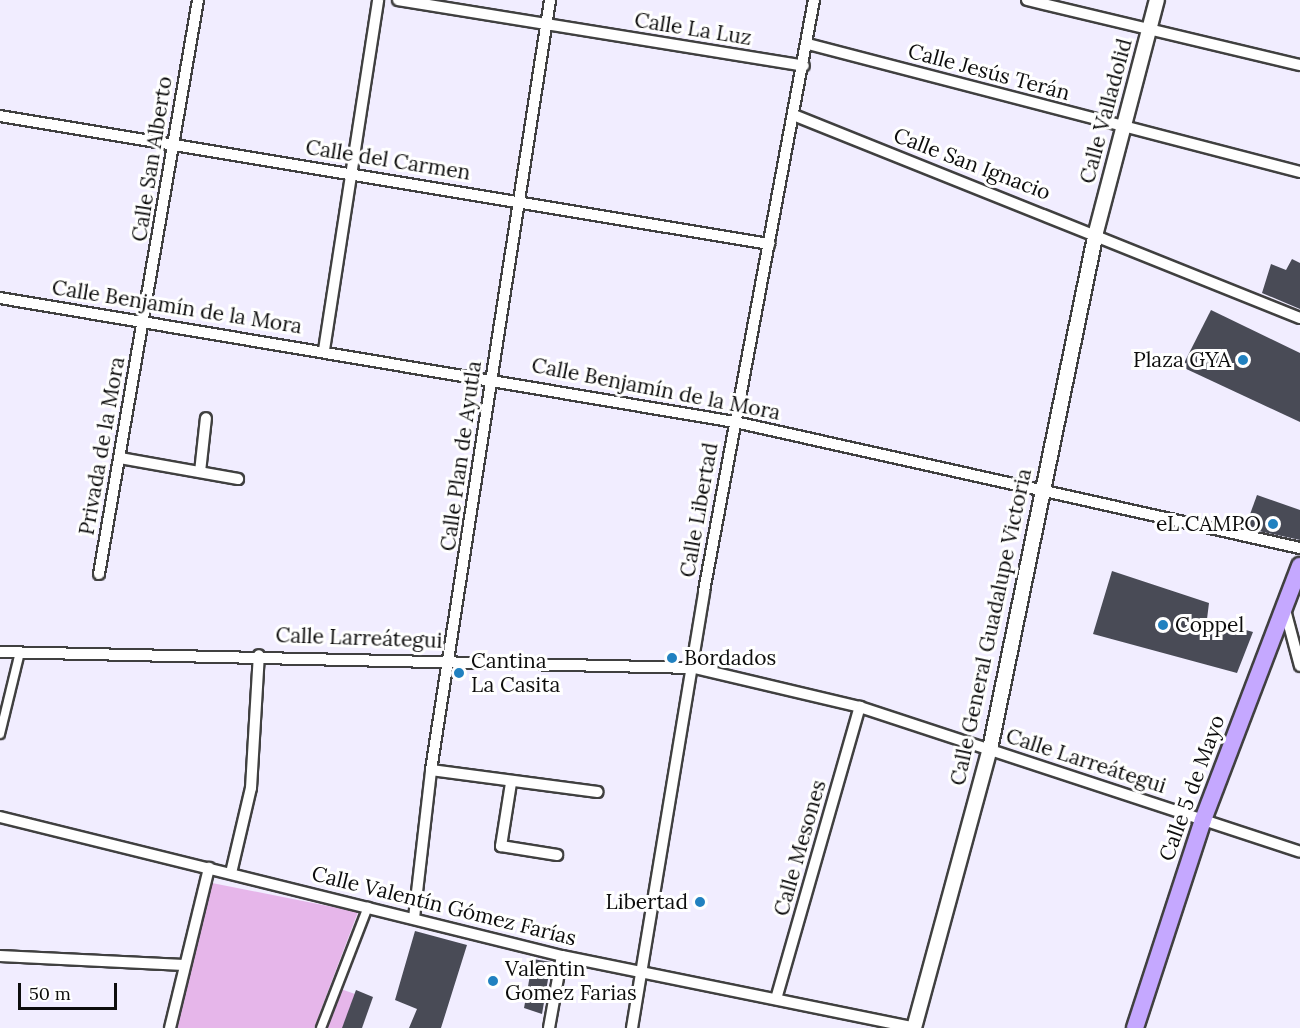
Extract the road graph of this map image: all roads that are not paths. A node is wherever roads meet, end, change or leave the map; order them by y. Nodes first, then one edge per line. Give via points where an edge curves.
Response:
1 (198, 0) edge
2 (378, 0) edge
3 (398, 0) edge
4 (550, 0) edge
5 (814, 0) edge
6 (1027, 0) edge
7 (1157, 0) edge
8 (546, 26) junction
9 (1150, 29) junction
10 (808, 44) junction
11 (1300, 65) edge
12 (804, 66) junction
13 (0, 116) edge
14 (795, 116) junction
15 (1122, 128) junction
16 (174, 144) junction
17 (1300, 172) edge
18 (348, 173) junction
19 (518, 201) junction
20 (1096, 232) junction
21 (769, 244) junction
22 (0, 298) edge
23 (1300, 318) edge
24 (145, 325) junction
25 (324, 350) junction
26 (492, 378) junction
27 (206, 418) dead end
28 (735, 422) junction
29 (120, 458) junction
30 (200, 472) junction
31 (238, 479) dead end
32 (1043, 493) junction
33 (1300, 548) edge
34 (1300, 566) edge
35 (99, 574) dead end
36 (1284, 605) junction
37 (0, 652) edge
38 (20, 652) junction
39 (259, 655) junction
40 (450, 660) junction
41 (1300, 666) edge
42 (695, 668) junction
43 (860, 707) junction
44 (0, 734) edge
45 (990, 749) junction
46 (431, 770) junction
47 (511, 783) junction
48 (598, 792) dead end
49 (0, 817) edge
50 (1203, 820) junction
51 (1300, 852) edge
52 (557, 855) dead end
53 (209, 868) junction
54 (231, 873) junction
55 (368, 907) junction
56 (414, 918) junction
57 (0, 956) edge
58 (562, 956) junction
59 (184, 965) junction
60 (645, 972) junction
61 (776, 999) junction
62 (170, 1028) edge
63 (321, 1028) edge
64 (549, 1028) edge
65 (632, 1028) edge
66 (914, 1028) edge
67 (1135, 1028) edge

1 - 16 street, Calle San Alberto
2 - 18 street
3 - 8 street, Calle La Luz
4 - 8 street, Calle Plan de Ayutla
5 - 10 street, Calle Libertad
6 - 9 street
7 - 9 street, Calle Valladolid
8 - 12 street, Calle La Luz
8 - 19 street, Calle Plan de Ayutla
9 - 11 street
9 - 15 street, Calle Valladolid
10 - 12 street, Calle Libertad
10 - 15 street, Calle Jesús Terán
12 - 14 street, Calle Libertad
13 - 16 street, Calle del Carmen
14 - 20 street, Calle San Ignacio
14 - 21 street, Calle Libertad
15 - 17 street, Calle Jesús Terán
15 - 20 street, Calle Valladolid
16 - 18 street, Calle del Carmen
16 - 24 street, Calle San Alberto
18 - 19 street, Calle del Carmen
18 - 25 street
19 - 21 street, Calle del Carmen
19 - 26 street, Calle Plan de Ayutla
20 - 23 street, Calle San Ignacio
20 - 32 street, Calle General Guadalupe Victoria
21 - 28 street, Calle Libertad
22 - 24 street, Calle Benjamín de la Mora
24 - 25 street, Calle Benjamín de la Mora
24 - 29 street, Privada de la Mora
25 - 26 street, Calle Benjamín de la Mora
26 - 28 street, Calle Benjamín de la Mora
26 - 40 street, Calle Plan de Ayutla
27 - 30 street
28 - 32 street, Calle Benjamín de la Mora
28 - 42 street, Calle Libertad
29 - 30 street
29 - 35 street, Privada de la Mora
30 - 31 street
32 - 33 street, Calle Benjamín de la Mora
32 - 45 street, Calle General Guadalupe Victoria
34 - 36 main road, Calle 5 de Mayo
36 - 41 street
36 - 50 main road, Calle 5 de Mayo
37 - 38 street, Calle Larreátegui
38 - 39 street, Calle Larreátegui
38 - 44 street
39 - 40 street, Calle Larreátegui
39 - 54 street via 251,788
40 - 42 street, Calle Larreátegui
40 - 46 street, Calle Plan de Ayutla
42 - 43 street, Calle Larreátegui
42 - 60 street, Calle Libertad
43 - 45 street, Calle Larreátegui
43 - 61 street, Calle Mesones
45 - 50 street, Calle Larreátegui
45 - 66 street, Calle General Guadalupe Victoria
46 - 47 street
46 - 56 street, Calle Plan de Ayutla
47 - 48 street
47 - 52 street via 501,846
49 - 53 street, Calle Valentín Gómez Farías
50 - 51 street, Calle Larreátegui
50 - 67 main road, Calle 5 de Mayo
53 - 54 street, Calle Valentín Gómez Farías
53 - 59 street
54 - 55 street, Calle Valentín Gómez Farías
55 - 56 street, Calle Valentín Gómez Farías
55 - 63 street
56 - 58 street, Calle Valentín Gómez Farías
57 - 59 street
58 - 60 street, Calle Valentín Gómez Farías
58 - 64 street
59 - 62 street
60 - 61 street, Calle Valentín Gómez Farías
60 - 65 street, Calle Libertad
61 - 66 street, Calle Valentín Gómez Farías

